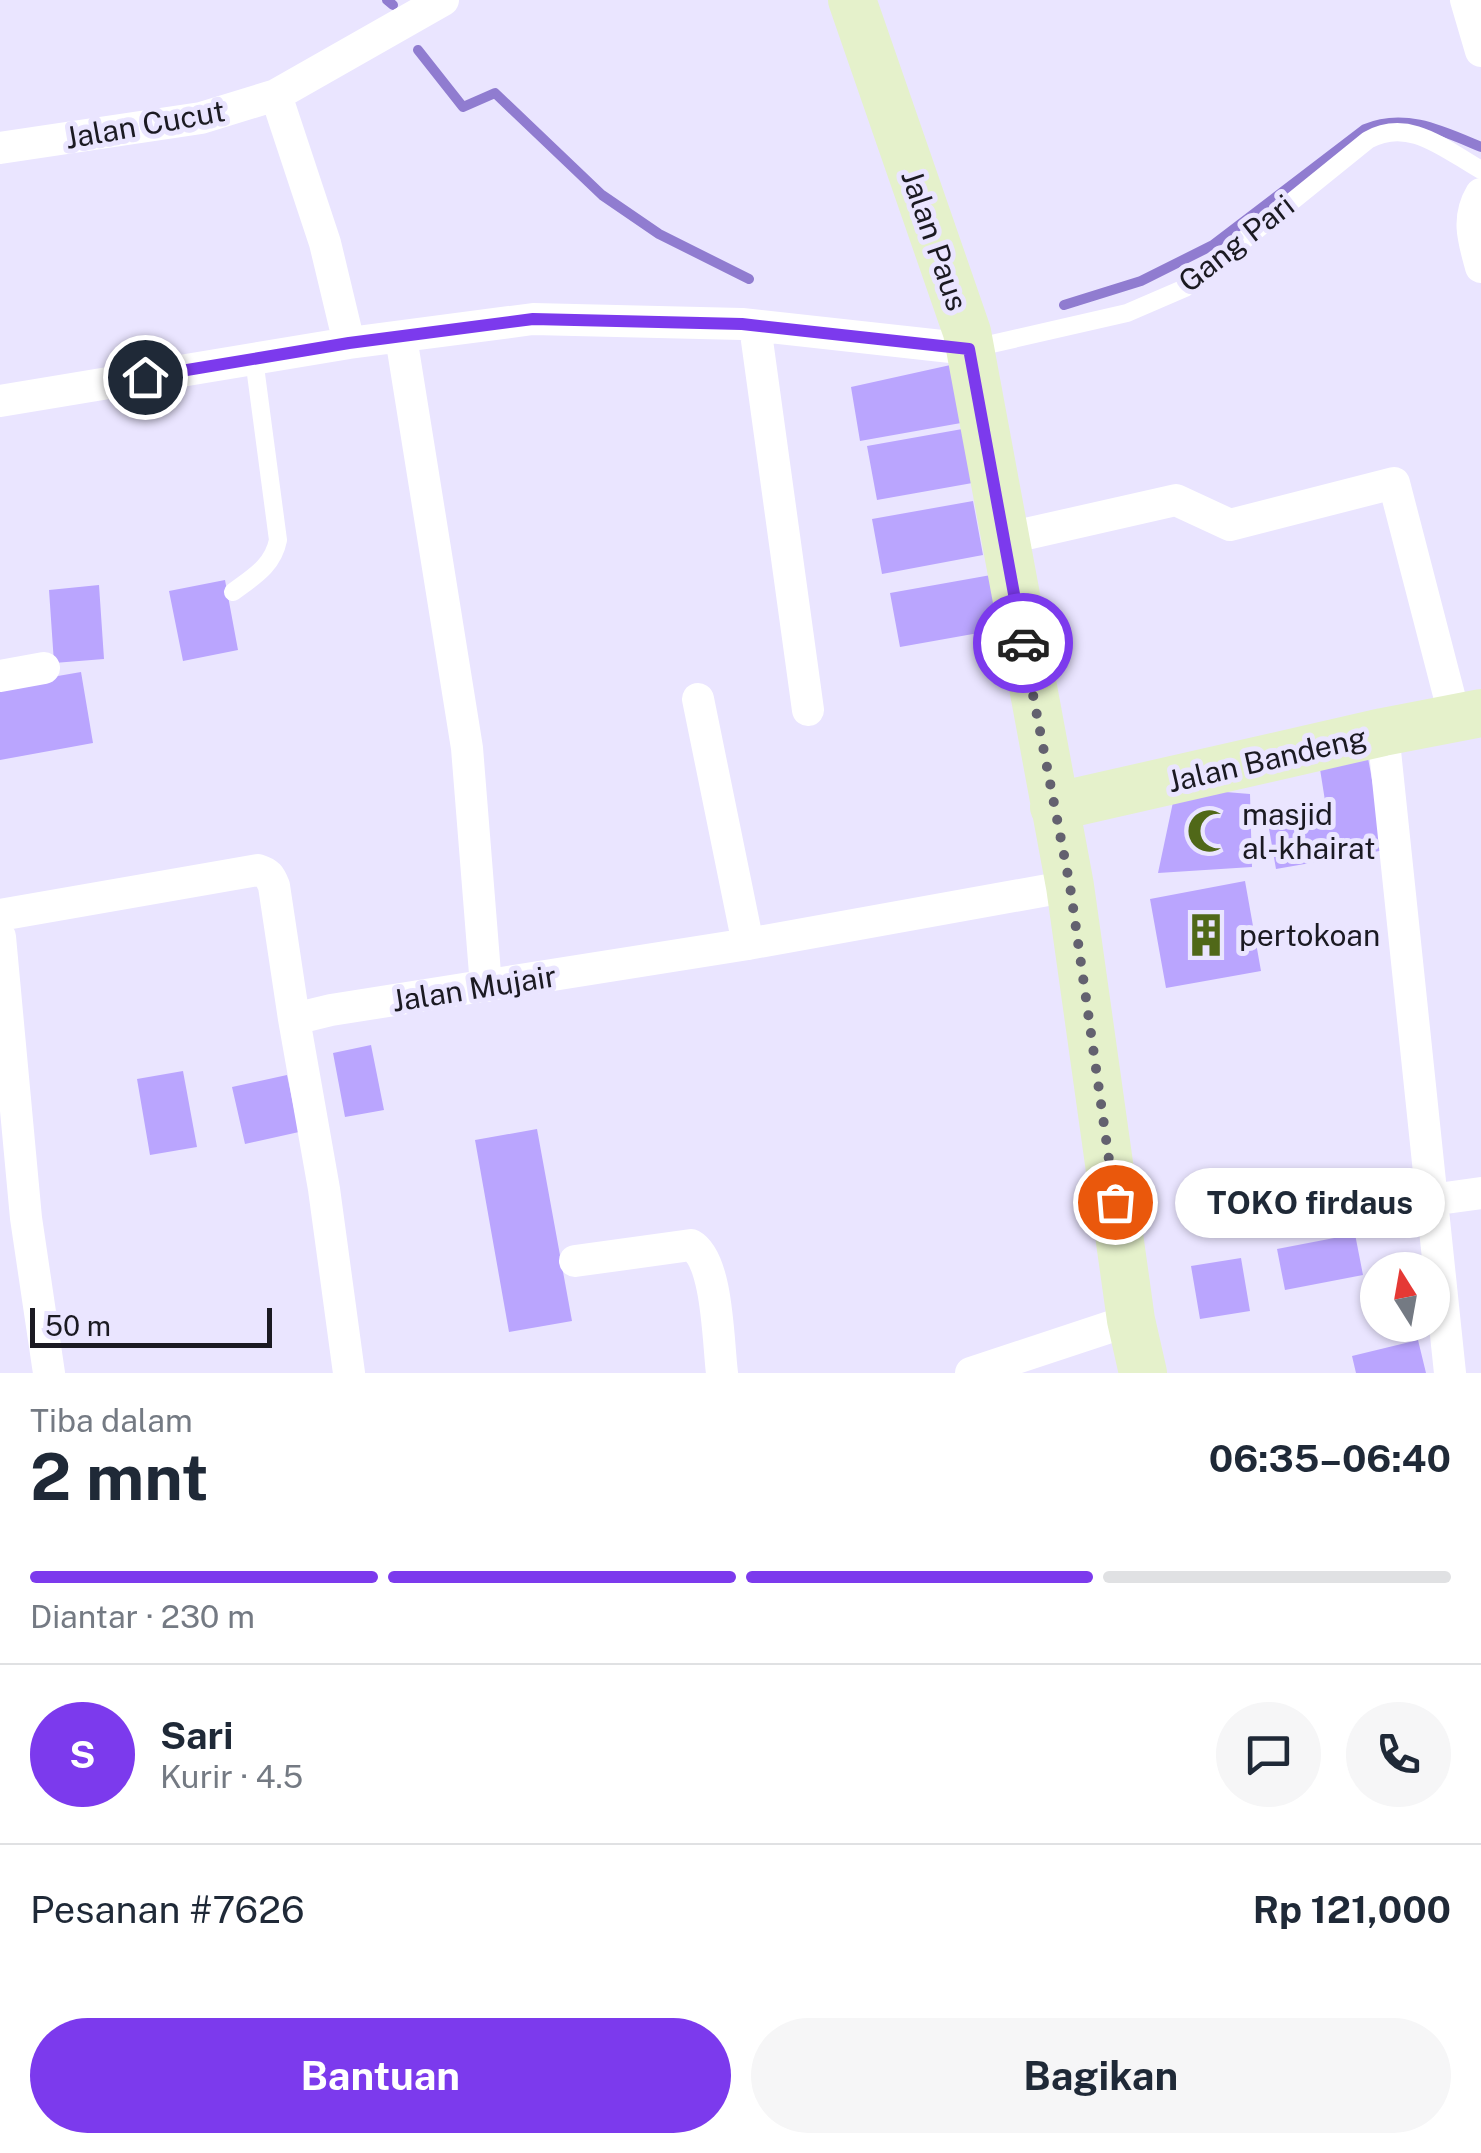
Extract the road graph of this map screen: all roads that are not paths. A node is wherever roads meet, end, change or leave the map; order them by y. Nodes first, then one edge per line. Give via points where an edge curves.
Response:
1 (444, 0) edge
2 (852, 0) edge
3 (1466, 0) edge
4 (1481, 51) edge
5 (276, 95) junction
6 (0, 148) edge
7 (1481, 170) edge
8 (1481, 194) edge
9 (1481, 267) edge
10 (754, 326) junction
11 (401, 337) junction
12 (349, 343) junction
13 (969, 349) junction
14 (254, 359) junction
15 (0, 402) edge
16 (1004, 539) junction
17 (233, 592) dead end
18 (44, 668) dead end
19 (0, 676) edge
20 (698, 699) dead end
21 (808, 710) dead end
22 (1468, 716) edge
23 (1383, 732) junction
24 (1054, 807) junction
25 (1070, 886) junction
26 (0, 916) edge
27 (0, 937) edge
28 (748, 944) junction
29 (486, 986) junction
30 (294, 1019) junction
31 (1481, 1193) edge
32 (1431, 1200) junction
33 (13, 1219) edge
34 (575, 1261) dead end
35 (1131, 1320) junction
36 (49, 1373) edge
37 (349, 1373) edge
38 (722, 1373) edge
39 (970, 1373) edge
40 (1142, 1373) edge
41 (1450, 1373) edge

1 - 5 street, Jalan Cucut
2 - 13 main road, Jalan Paus
3 - 4 street
5 - 6 street, Jalan Cucut via 201,118
5 - 12 street
7 - 13 lane, Gang Pari via 1412,131 1380,133 1185,288 1127,313
8 - 9 street via 1471,228
10 - 11 street via 533,319
10 - 13 street
10 - 21 street
11 - 12 street
11 - 29 street via 465,730
12 - 14 street
13 - 16 main road, Jalan Paus
14 - 15 street
14 - 17 lane via 278,540 265,568
16 - 22 street via 1176,500 1230,525 1394,483
16 - 24 main road, Jalan Paus
18 - 19 street
20 - 28 street
22 - 23 main road, Jalan Bandeng
23 - 24 main road, Jalan Bandeng
23 - 32 street
24 - 25 main road, Jalan Paus
25 - 28 street, Jalan Mujair
25 - 35 main road, Jalan Paus
26 - 30 street via 264,872 274,886
27 - 33 street
28 - 29 street, Jalan Mujair
29 - 30 street, Jalan Mujair
30 - 37 street
31 - 32 street
32 - 41 street
33 - 36 street
34 - 38 street via 691,1245 701,1250
35 - 39 street
35 - 40 main road, Jalan Paus

